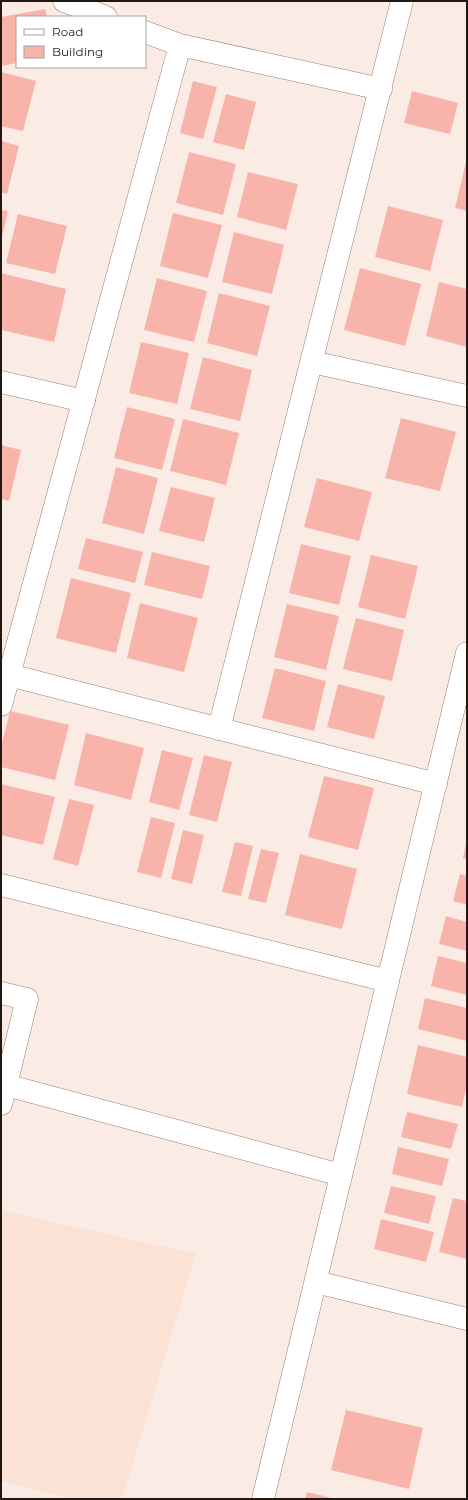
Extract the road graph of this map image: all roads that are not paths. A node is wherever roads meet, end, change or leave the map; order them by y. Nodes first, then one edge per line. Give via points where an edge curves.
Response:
1 (64, 1) edge
2 (402, 1) edge
3 (103, 16) edge
4 (146, 32) edge
5 (180, 45) junction
6 (381, 89) junction
7 (312, 362) junction
8 (1, 382) edge
9 (467, 396) edge
10 (84, 401) junction
11 (466, 663) edge
12 (9, 675) junction
13 (1, 705) edge
14 (219, 729) junction
15 (436, 784) junction
16 (1, 885) edge
17 (388, 981) junction
18 (1, 993) edge
19 (4, 1094) edge
20 (341, 1176) junction
21 (316, 1282) junction
22 (467, 1319) edge
23 (263, 1499) edge

1 - 3 street
2 - 6 street
4 - 5 street
5 - 6 street
5 - 10 street
6 - 7 street
7 - 9 street
7 - 14 street
8 - 10 street
10 - 12 street
11 - 15 street
12 - 13 street
12 - 14 street
14 - 15 street
15 - 17 street
16 - 17 street
17 - 20 street
18 - 19 street via 27,998
19 - 20 street
20 - 21 street
21 - 22 street
21 - 23 street

